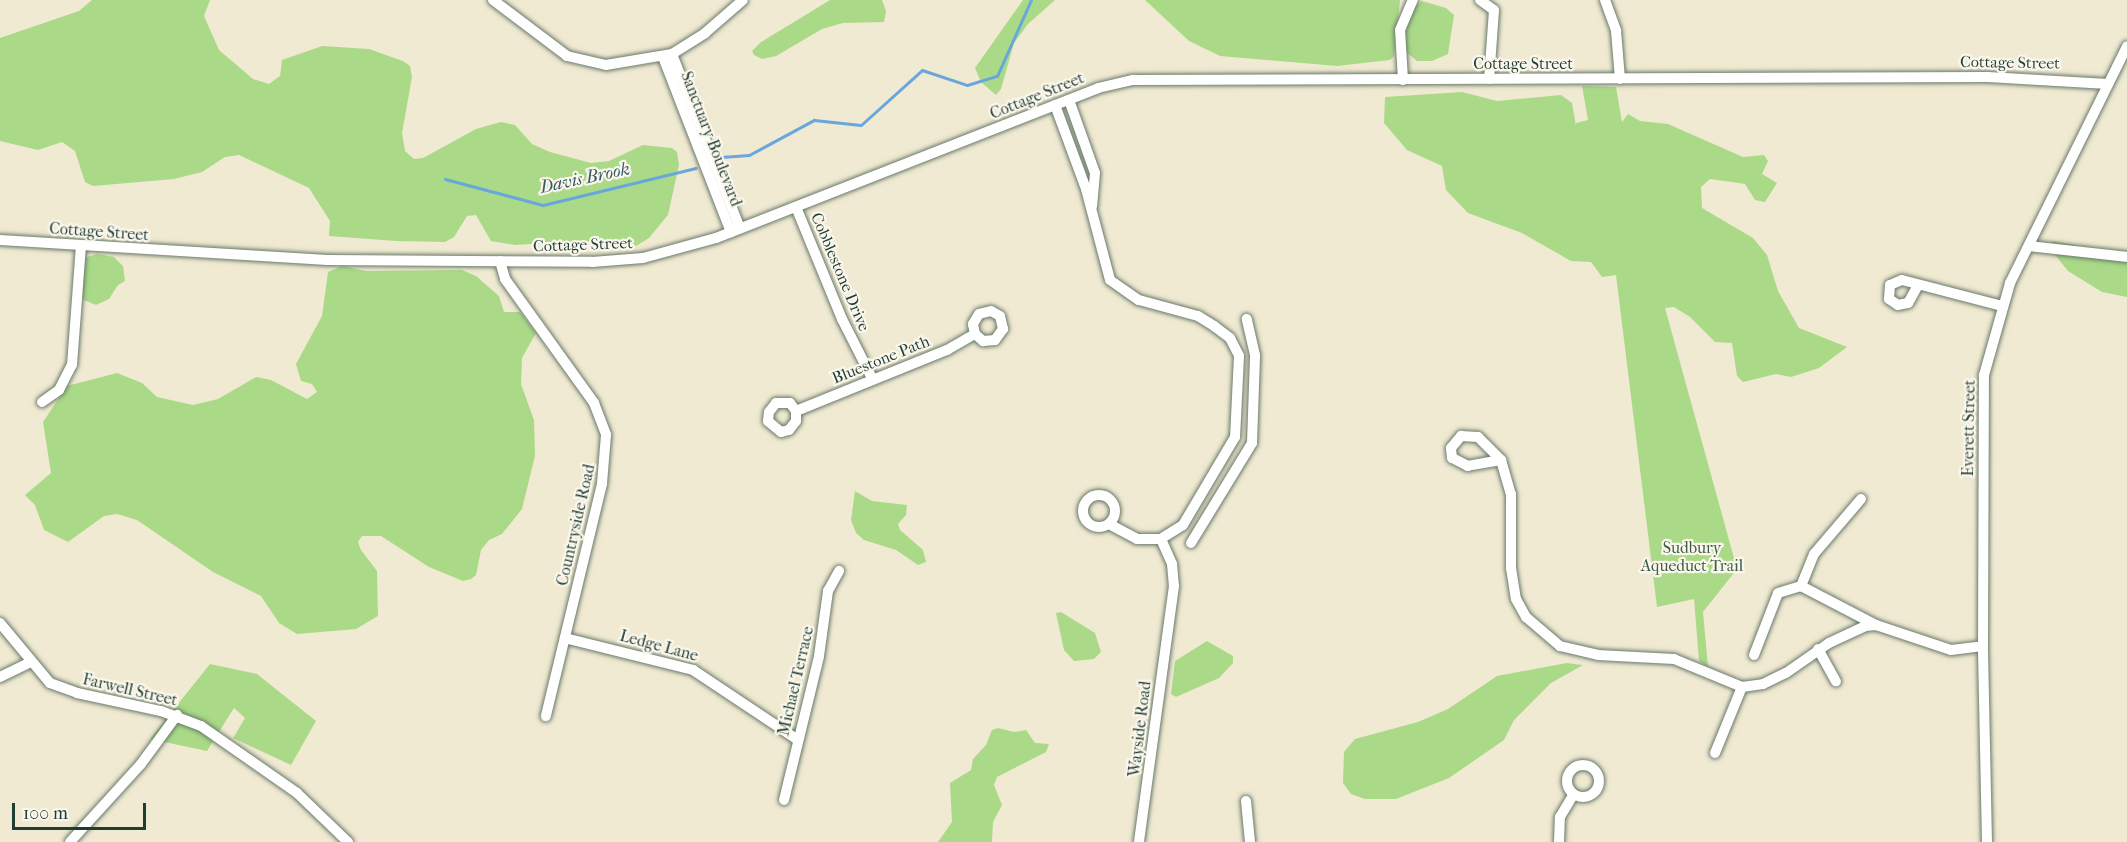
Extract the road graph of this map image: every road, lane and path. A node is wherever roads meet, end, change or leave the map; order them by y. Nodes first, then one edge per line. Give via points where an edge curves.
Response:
1 (492, 0) edge
2 (743, 0) edge
3 (1413, 0) edge
4 (1480, 0) edge
5 (1605, 0) edge
6 (2127, 46) edge
7 (668, 55) junction
8 (1489, 79) junction
9 (1620, 79) junction
10 (1403, 80) junction
11 (2108, 84) junction
12 (1069, 100) junction
13 (1055, 105) junction
14 (796, 207) junction
15 (1091, 211) junction
16 (736, 230) junction
17 (0, 240) edge
18 (81, 246) junction
19 (2029, 246) junction
20 (2127, 257) edge
21 (500, 261) junction
22 (1917, 287) dead end
23 (2002, 306) junction
24 (1247, 319) dead end
25 (975, 334) dead end
26 (1253, 344) junction
27 (1235, 347) junction
28 (873, 380) junction
29 (42, 402) dead end
30 (796, 411) dead end
31 (1234, 437) junction
32 (1252, 443) junction
33 (1501, 460) dead end
34 (1201, 495) junction
35 (1860, 499) dead end
36 (1216, 505) junction
37 (1109, 524) dead end
38 (1161, 539) junction
39 (1191, 543) dead end
40 (839, 571) dead end
41 (1801, 586) junction
42 (0, 624) edge
43 (1876, 625) junction
44 (565, 638) junction
45 (1983, 646) junction
46 (1818, 650) junction
47 (1754, 655) dead end
48 (29, 663) junction
49 (0, 677) edge
50 (1836, 681) dead end
51 (1742, 687) junction
52 (177, 715) junction
53 (546, 716) dead end
54 (798, 740) junction
55 (1715, 753) dead end
56 (1572, 797) dead end
57 (784, 800) dead end
58 (1246, 801) dead end
59 (70, 842) edge
60 (348, 842) edge
61 (1138, 842) edge
62 (1250, 842) edge
63 (1559, 842) edge
64 (1987, 842) edge

1 - 7 street via 554,49 579,61 621,64
2 - 7 street via 705,33
3 - 10 street via 1400,30
4 - 8 street via 1494,10
5 - 9 street via 1616,31
6 - 11 street, Everett Street
7 - 16 street, Sanctuary Boulevard
8 - 9 street, Cottage Street
8 - 10 street, Cottage Street
9 - 11 street, Cottage Street via 1988,77
10 - 12 street, Cottage Street via 1134,80 1104,86
11 - 19 street, Everett Street
12 - 13 street, Cottage Street
12 - 15 street via 1095,172
13 - 14 street, Cottage Street
13 - 15 street
14 - 16 street, Cottage Street
14 - 28 street, Cobblestone Drive via 842,319
15 - 27 street via 1110,280 1121,291 1141,301 1198,316 1230,338
16 - 21 street, Cottage Street via 677,250 627,260
17 - 18 street, Cottage Street
18 - 21 street, Cottage Street via 327,260
18 - 29 street via 72,365 59,390
19 - 20 street
19 - 23 street, Everett Street
21 - 44 street, Countryside Road via 505,279 594,403 606,435 602,484
22 - 23 street
23 - 45 street, Everett Street via 1984,375
24 - 26 street
25 - 28 street, Bluestone Path
26 - 27 street
26 - 32 street
27 - 31 street via 1239,356
28 - 30 street, Bluestone Path
31 - 32 street
31 - 34 street
32 - 36 street
33 - 51 street via 1512,494 1511,568 1516,599 1545,637 1579,652 1674,660
34 - 36 street
34 - 38 street via 1183,525
35 - 41 street via 1806,565
36 - 39 street
37 - 38 street via 1137,539
38 - 61 street, Wayside Road via 1172,564 1174,586
40 - 54 street, Michael Terrace via 828,591 819,656
41 - 43 street
41 - 47 street via 1778,593
42 - 48 street, Farwell Street
43 - 45 street via 1951,650
43 - 46 street via 1850,632
44 - 53 street, Countryside Road
44 - 54 street, Ledge Lane via 693,670
45 - 64 street, Everett Street
46 - 50 street
46 - 51 street via 1786,673 1763,684
48 - 49 street
48 - 52 street, Farwell Street via 58,688
51 - 55 street
52 - 59 street via 141,764
52 - 60 street, Farwell Street via 243,752 309,802
54 - 57 street, Michael Terrace
56 - 63 street via 1560,817
58 - 62 street

